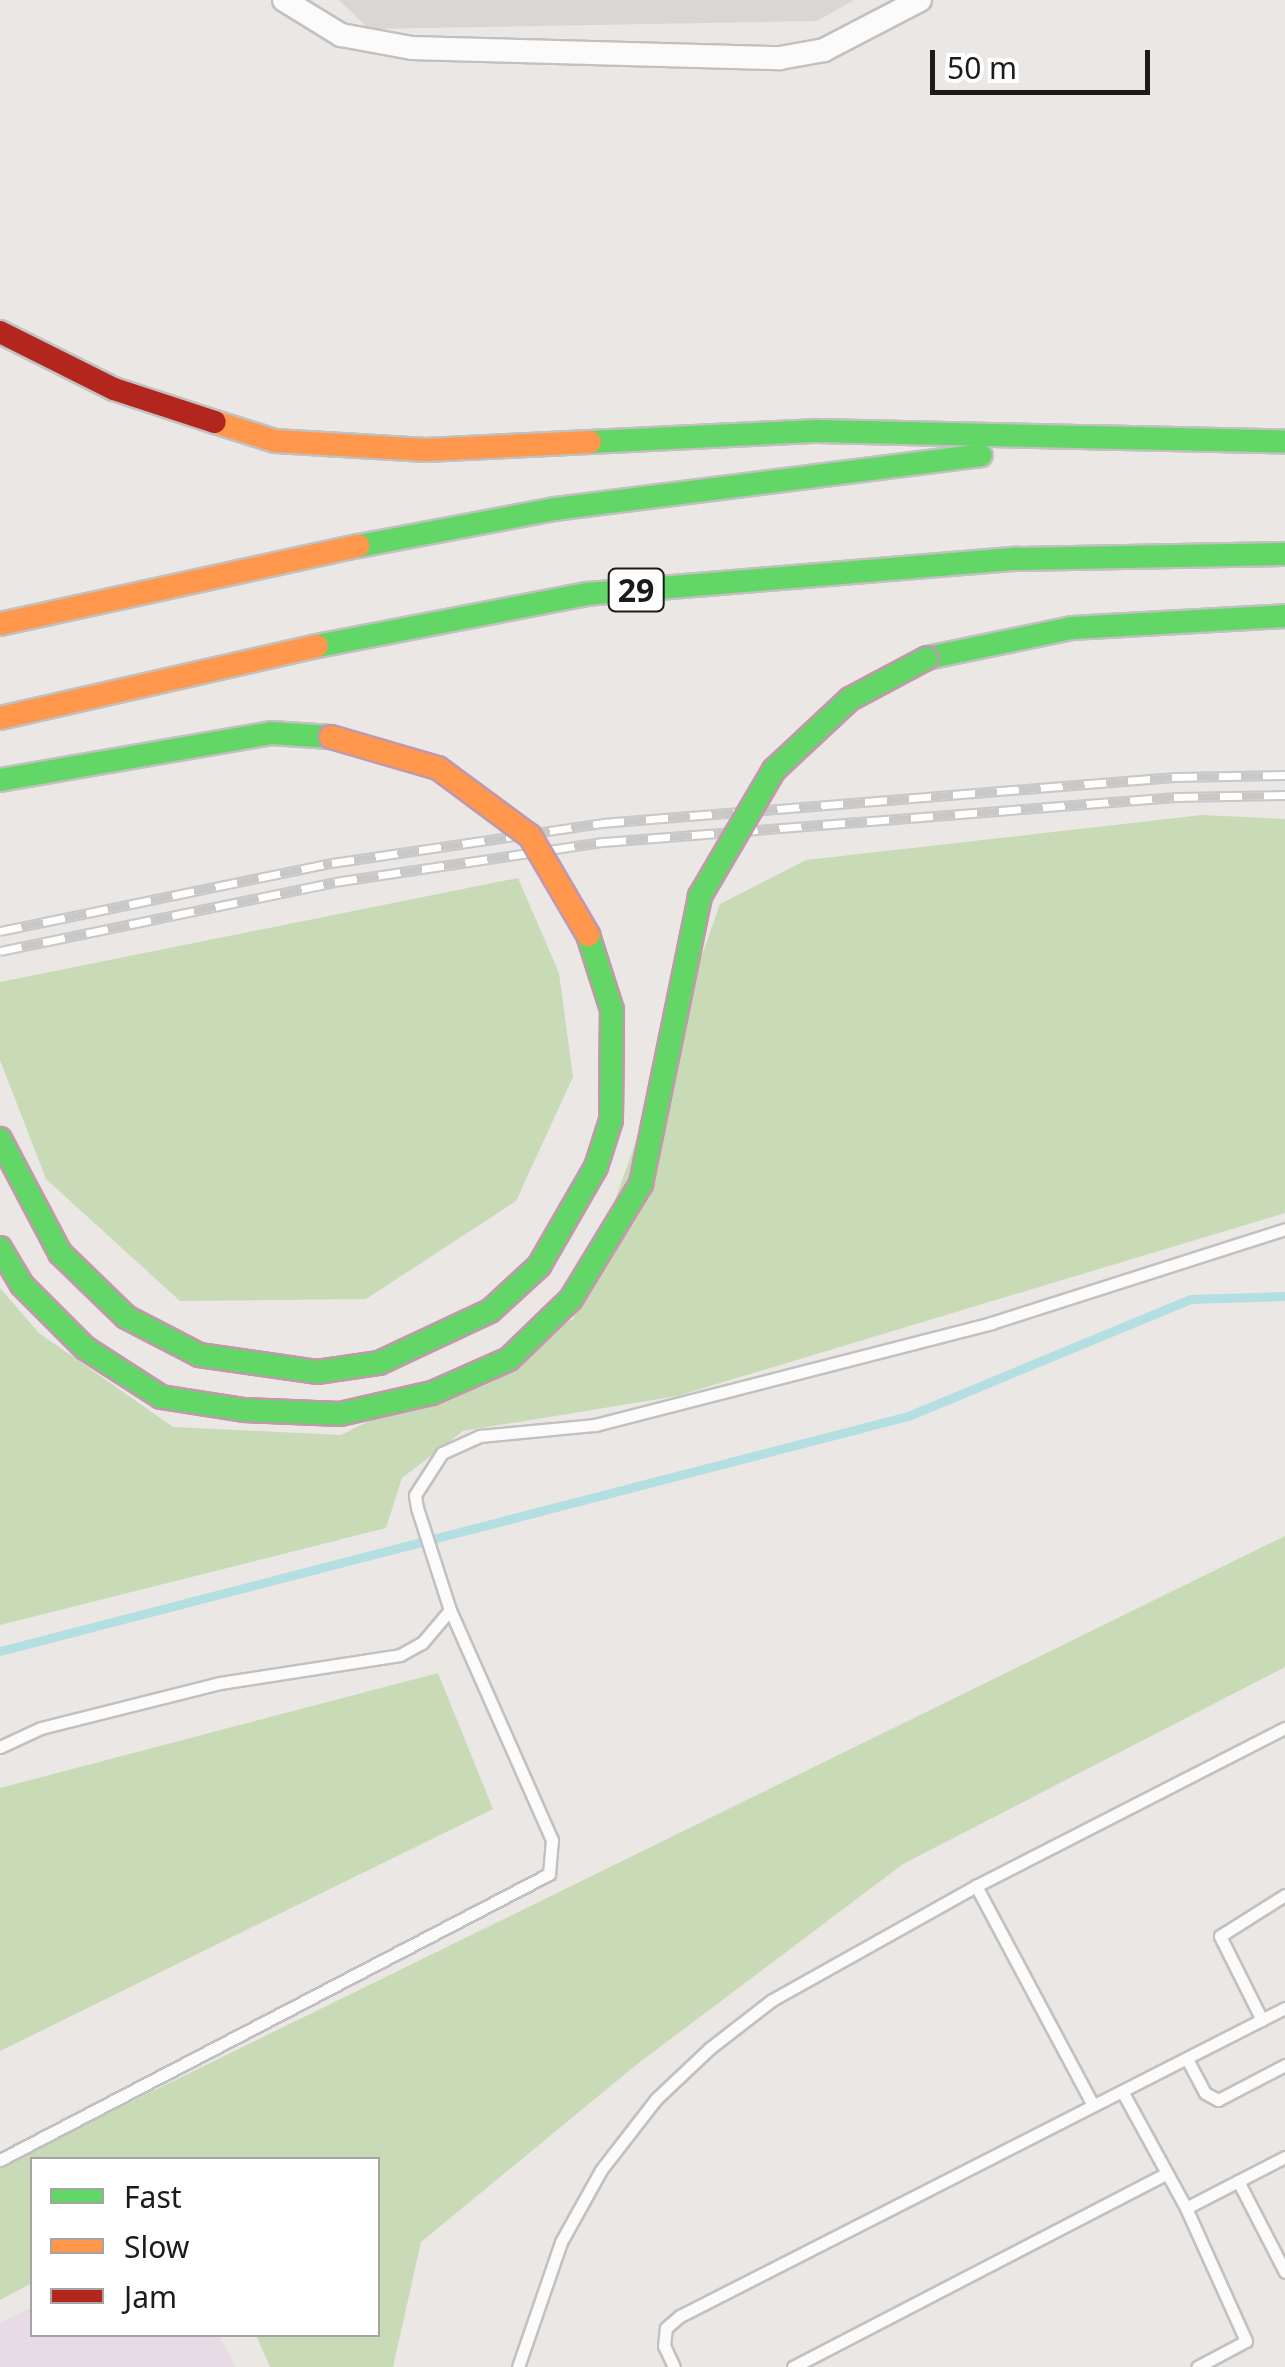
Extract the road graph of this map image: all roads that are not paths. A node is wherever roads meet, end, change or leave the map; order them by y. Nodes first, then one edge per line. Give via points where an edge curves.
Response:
1 (284, 0) edge
2 (920, 0) edge
3 (0, 332) edge
4 (1135, 435) junction
5 (1285, 442) edge
6 (1285, 554) edge
7 (1285, 616) edge
8 (0, 624) edge
9 (0, 718) edge
10 (0, 780) edge
11 (0, 1139) edge
12 (1285, 1229) edge
13 (0, 1248) edge
14 (450, 1610) junction
15 (1285, 1728) edge
16 (0, 1748) edge
17 (976, 1886) junction
18 (1285, 1895) edge
19 (1285, 2008) edge
20 (1262, 2020) junction
21 (1187, 2059) junction
22 (1285, 2065) edge
23 (1122, 2091) junction
24 (1094, 2105) junction
25 (1285, 2157) edge
26 (0, 2160) edge
27 (1167, 2173) junction
28 (1238, 2181) junction
29 (1186, 2208) junction
30 (1285, 2272) edge
31 (518, 2367) edge
32 (674, 2367) edge
33 (792, 2367) edge
34 (1196, 2367) edge

1 - 2 street via 342,35 412,48 780,58 824,50
3 - 4 highway via 114,389 275,441 426,450 818,431
4 - 5 highway
4 - 8 highway via 554,509
6 - 9 highway, 29 via 1018,560 587,594
7 - 13 highway, bridge via 1072,628 927,658 850,699 774,770 700,896 641,1184 571,1300 509,1359 432,1393 340,1414 244,1410 161,1397 85,1348 22,1285
10 - 11 highway, bridge via 271,733 331,737 438,768 530,836 592,941 612,1010 611,1120 596,1167 539,1266 490,1311 379,1363 317,1372 199,1355 126,1316 60,1252
12 - 14 lane via 991,1323 595,1425 480,1436 442,1452 415,1495
14 - 16 lane via 422,1643 400,1655 220,1682 41,1728
14 - 26 lane via 540,1808 555,1858 550,1874
15 - 17 lane
17 - 24 lane
17 - 31 lane via 772,2000 656,2099 602,2170 561,2242
18 - 20 lane via 1220,1936
19 - 20 lane
20 - 21 lane
21 - 22 lane via 1205,2093 1218,2100
21 - 23 lane
23 - 24 lane
23 - 27 lane
24 - 32 lane via 680,2316 666,2328 664,2346
25 - 28 lane
27 - 29 lane
27 - 33 lane
28 - 29 lane
28 - 30 lane
29 - 34 lane via 1246,2342

